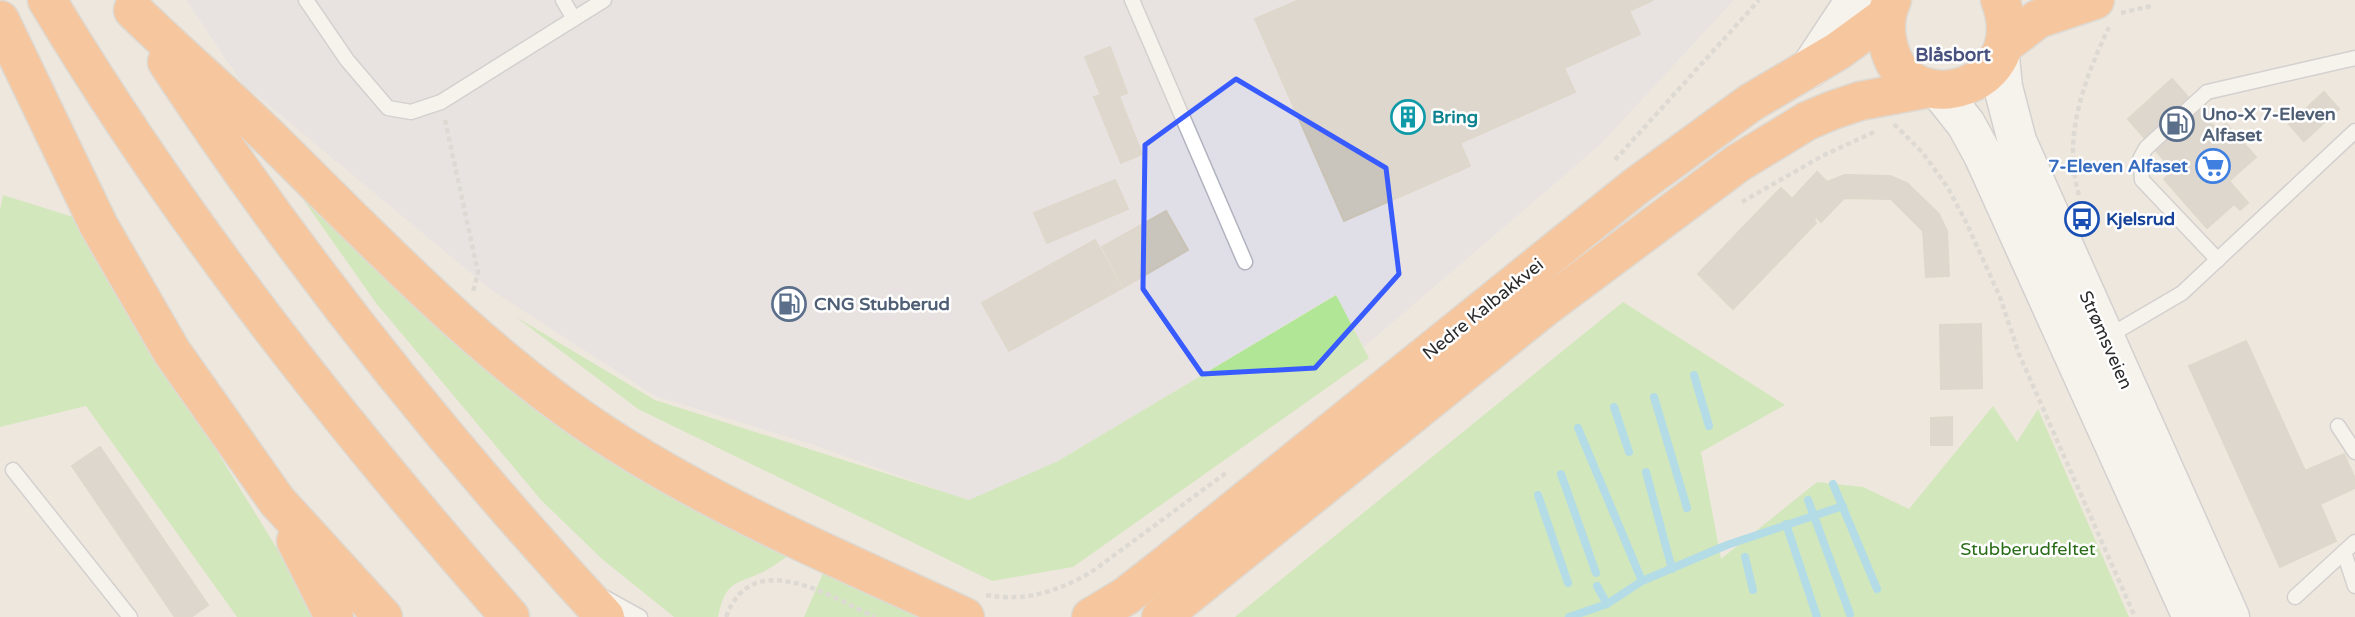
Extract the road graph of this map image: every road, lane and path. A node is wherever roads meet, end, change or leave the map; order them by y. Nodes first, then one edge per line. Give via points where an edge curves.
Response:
1 (47, 0) edge
2 (306, 0) edge
3 (564, 0) edge
4 (604, 0) edge
5 (1132, 0) edge
6 (1759, 0) edge
7 (2000, 0) edge
8 (2095, 0) edge
9 (1883, 3) edge
10 (130, 5) edge
11 (2151, 6) dead end
12 (574, 19) junction
13 (0, 20) edge
14 (2002, 51) junction
15 (2355, 58) edge
16 (1934, 89) junction
17 (441, 102) junction
18 (1889, 118) dead end
19 (1896, 127) junction
20 (1887, 129) dead end
21 (1878, 131) dead end
22 (2355, 131) edge
23 (1610, 165) dead end
24 (2079, 195) dead end
25 (1736, 205) dead end
26 (2218, 260) junction
27 (1245, 262) dead end
28 (471, 301) dead end
29 (2105, 338) junction
30 (2338, 426) dead end
31 (2355, 452) edge
32 (1235, 467) dead end
33 (13, 470) dead end
34 (277, 501) junction
35 (2350, 547) edge
36 (567, 576) junction
37 (2355, 586) edge
38 (2295, 597) dead end
39 (974, 610) edge
40 (130, 617) edge
41 (334, 617) edge
42 (383, 617) edge
43 (510, 617) edge
44 (605, 617) edge
45 (640, 617) edge
46 (726, 617) edge
47 (875, 617) edge
48 (1091, 617) edge
49 (1161, 617) edge
50 (2135, 617) edge
51 (2192, 617) edge
52 (2230, 617) edge

1 - 43 highway via 130,131 247,297 361,444
2 - 17 lane via 347,60 388,108 411,112
3 - 12 lane
4 - 12 lane
5 - 27 lane
6 - 23 path
7 - 14 highway via 2007,29
8 - 14 highway via 2038,19
9 - 16 highway via 1885,34 1899,68
9 - 48 highway, Nedre Kalbakkvei via 1863,35 1750,103 1634,187 1162,568
10 - 36 highway via 293,246 480,478
10 - 39 highway via 400,270 544,390 605,434 746,517
11 - 24 path via 2120,13 2101,47 2071,141
12 - 17 lane
13 - 34 highway via 70,171 142,304
14 - 16 highway, Nedre Kalbakkvei via 1981,79 1968,86
14 - 29 main road, Strømsveien via 2003,87 2017,141
15 - 26 lane via 2207,92 2146,148 2140,159 2142,180
16 - 49 highway, Nedre Kalbakkvei via 1833,110 1738,163 1545,307
16 - 51 main road, Strømsveien via 1966,124 1980,148
17 - 28 path via 478,272
18 - 19 path
19 - 20 path
19 - 50 path via 1936,171 1966,222
21 - 25 path via 1822,156
22 - 26 lane
26 - 29 lane via 2182,293
29 - 52 main road, Strømsveien
30 - 31 lane
32 - 39 path via 1090,573 1024,598 986,595
33 - 40 lane
34 - 41 highway
34 - 42 highway
35 - 37 lane
35 - 38 lane
36 - 44 highway
36 - 45 lane
46 - 47 path via 746,587 771,580 814,589

